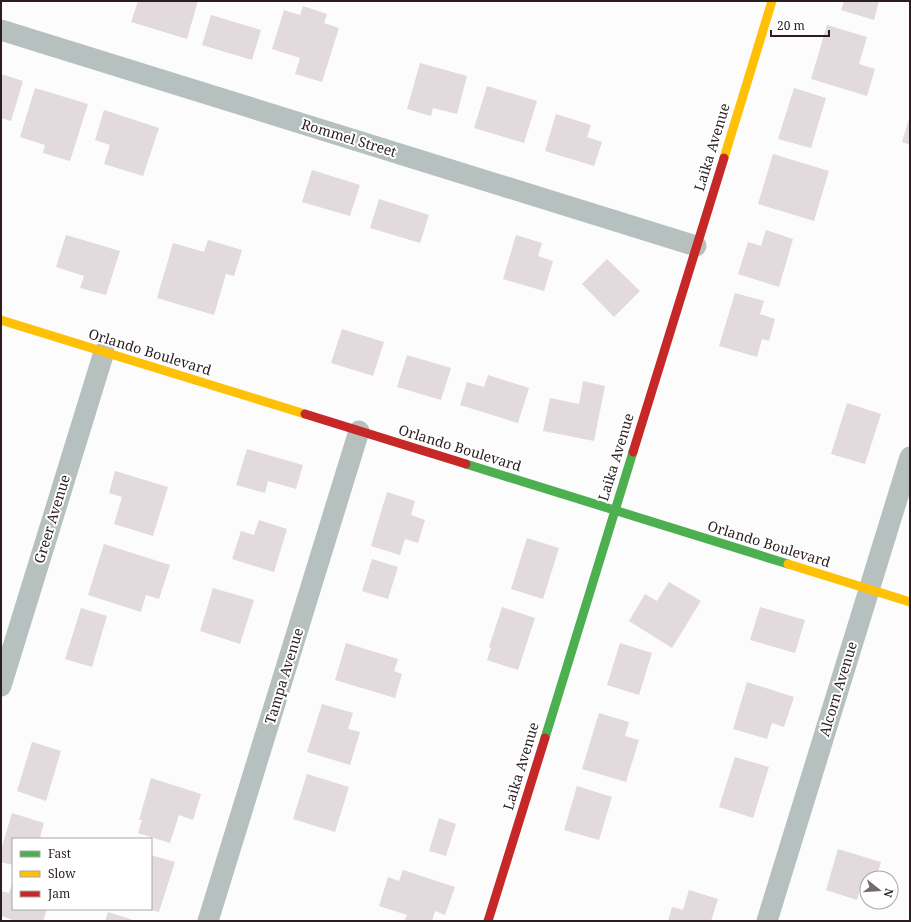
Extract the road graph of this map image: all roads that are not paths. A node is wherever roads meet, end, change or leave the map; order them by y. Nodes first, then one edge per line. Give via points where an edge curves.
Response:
1 (772, 1) edge
2 (1, 30) edge
3 (696, 246) junction
4 (1, 320) edge
5 (104, 352) junction
6 (359, 431) junction
7 (910, 457) edge
8 (614, 510) junction
9 (869, 589) junction
10 (910, 602) edge
11 (8, 639) edge
12 (1, 686) edge
13 (208, 921) edge
14 (488, 921) edge
15 (767, 921) edge

1 - 3 street, Laika Avenue
2 - 3 street, Rommel Street
3 - 8 street, Laika Avenue
4 - 5 street, Orlando Boulevard
5 - 6 street, Orlando Boulevard
5 - 11 street, Greer Avenue
6 - 8 street, Orlando Boulevard
6 - 13 street, Tampa Avenue
7 - 9 street, Alcorn Avenue
8 - 9 street, Orlando Boulevard
8 - 14 street, Laika Avenue
9 - 10 street, Orlando Boulevard
9 - 15 street, Alcorn Avenue
11 - 12 street, Greer Avenue

